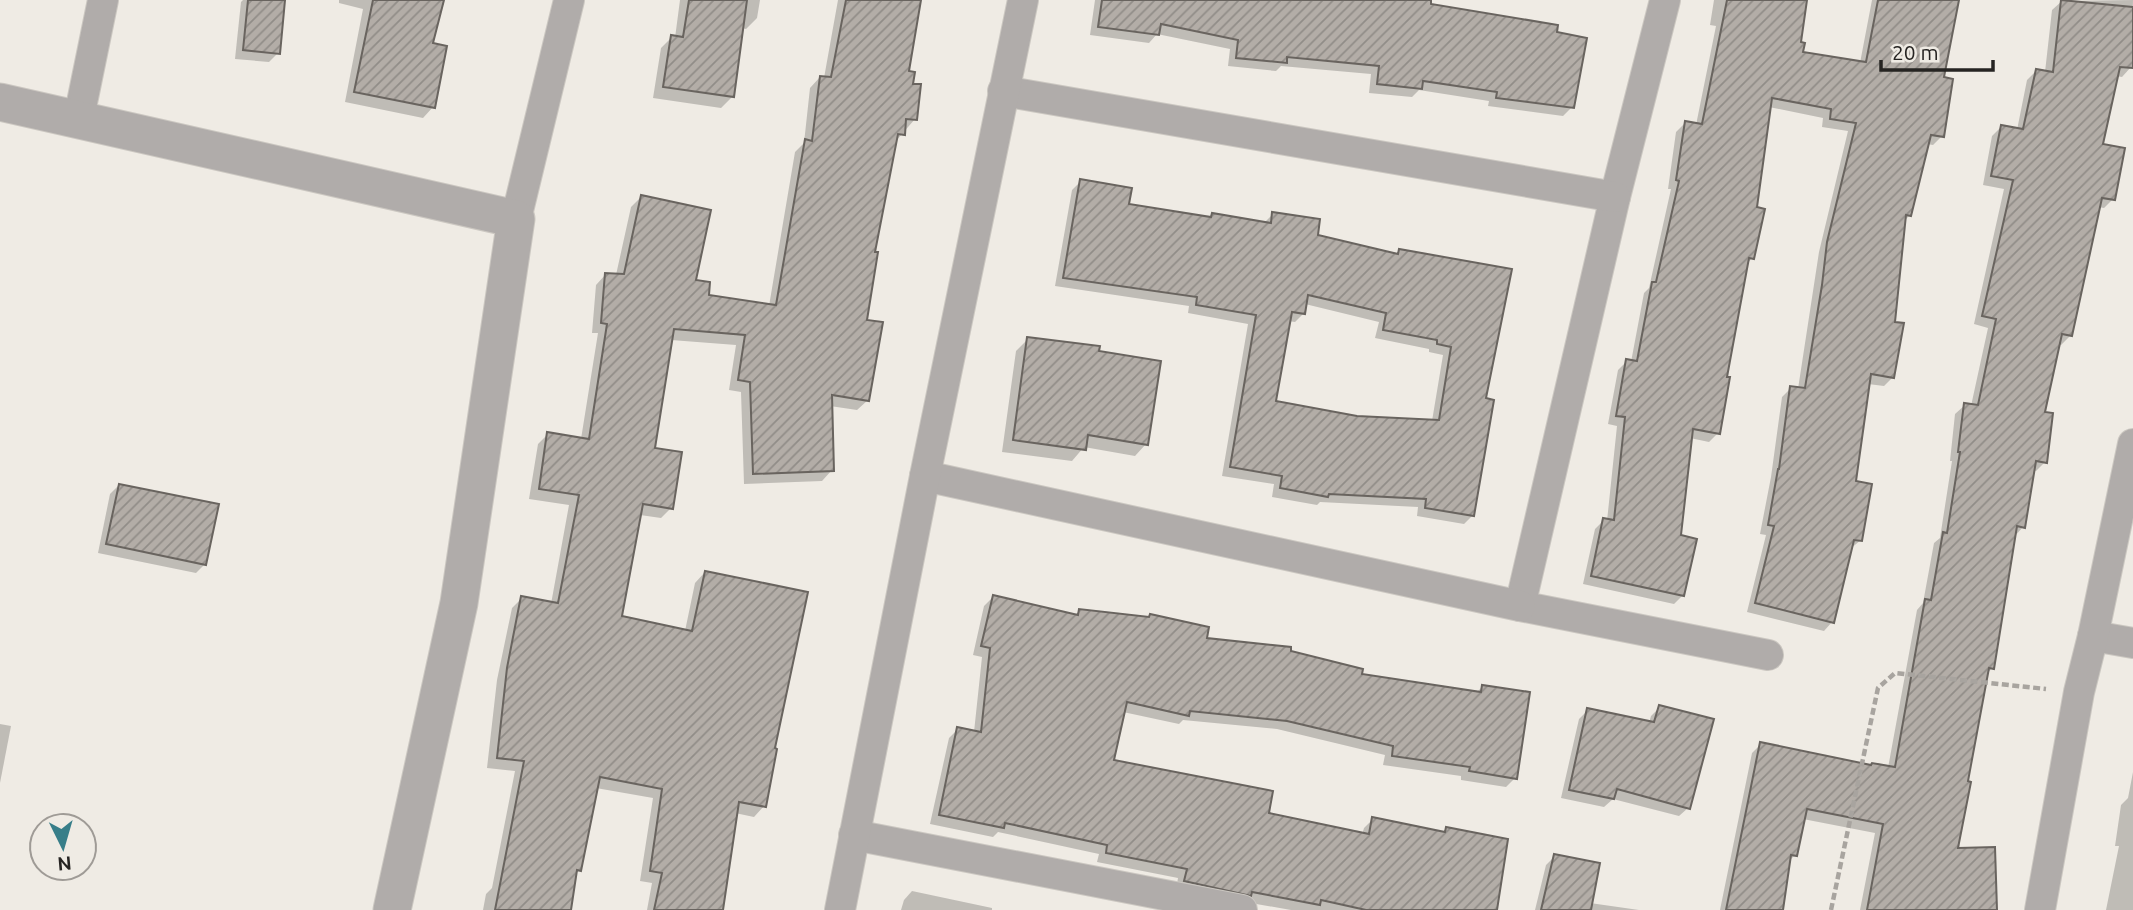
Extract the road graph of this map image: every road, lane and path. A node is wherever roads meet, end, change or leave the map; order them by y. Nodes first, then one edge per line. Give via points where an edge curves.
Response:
1 (103, 0) edge
2 (569, 0) edge
3 (1023, 0) edge
4 (1665, 0) edge
5 (1003, 91) junction
6 (0, 103) edge
7 (78, 122) junction
8 (1615, 197) junction
9 (516, 219) junction
10 (2133, 444) edge
11 (925, 476) junction
12 (1520, 606) junction
13 (2094, 636) junction
14 (2133, 643) edge
15 (1768, 655) dead end
16 (2079, 692) junction
17 (854, 835) junction
18 (391, 910) edge
19 (840, 910) edge
20 (1242, 910) edge
21 (1830, 910) edge
22 (2040, 910) edge

1 - 7 street
2 - 9 street
3 - 5 street
4 - 8 street
5 - 8 street
5 - 11 street
6 - 7 street
7 - 9 street
8 - 12 street
9 - 18 street via 458,603
10 - 13 street
11 - 12 street
11 - 17 street
12 - 15 street
13 - 14 street
13 - 16 street
16 - 21 path via 1895,673 1878,688
16 - 22 street
17 - 19 street
17 - 20 street

